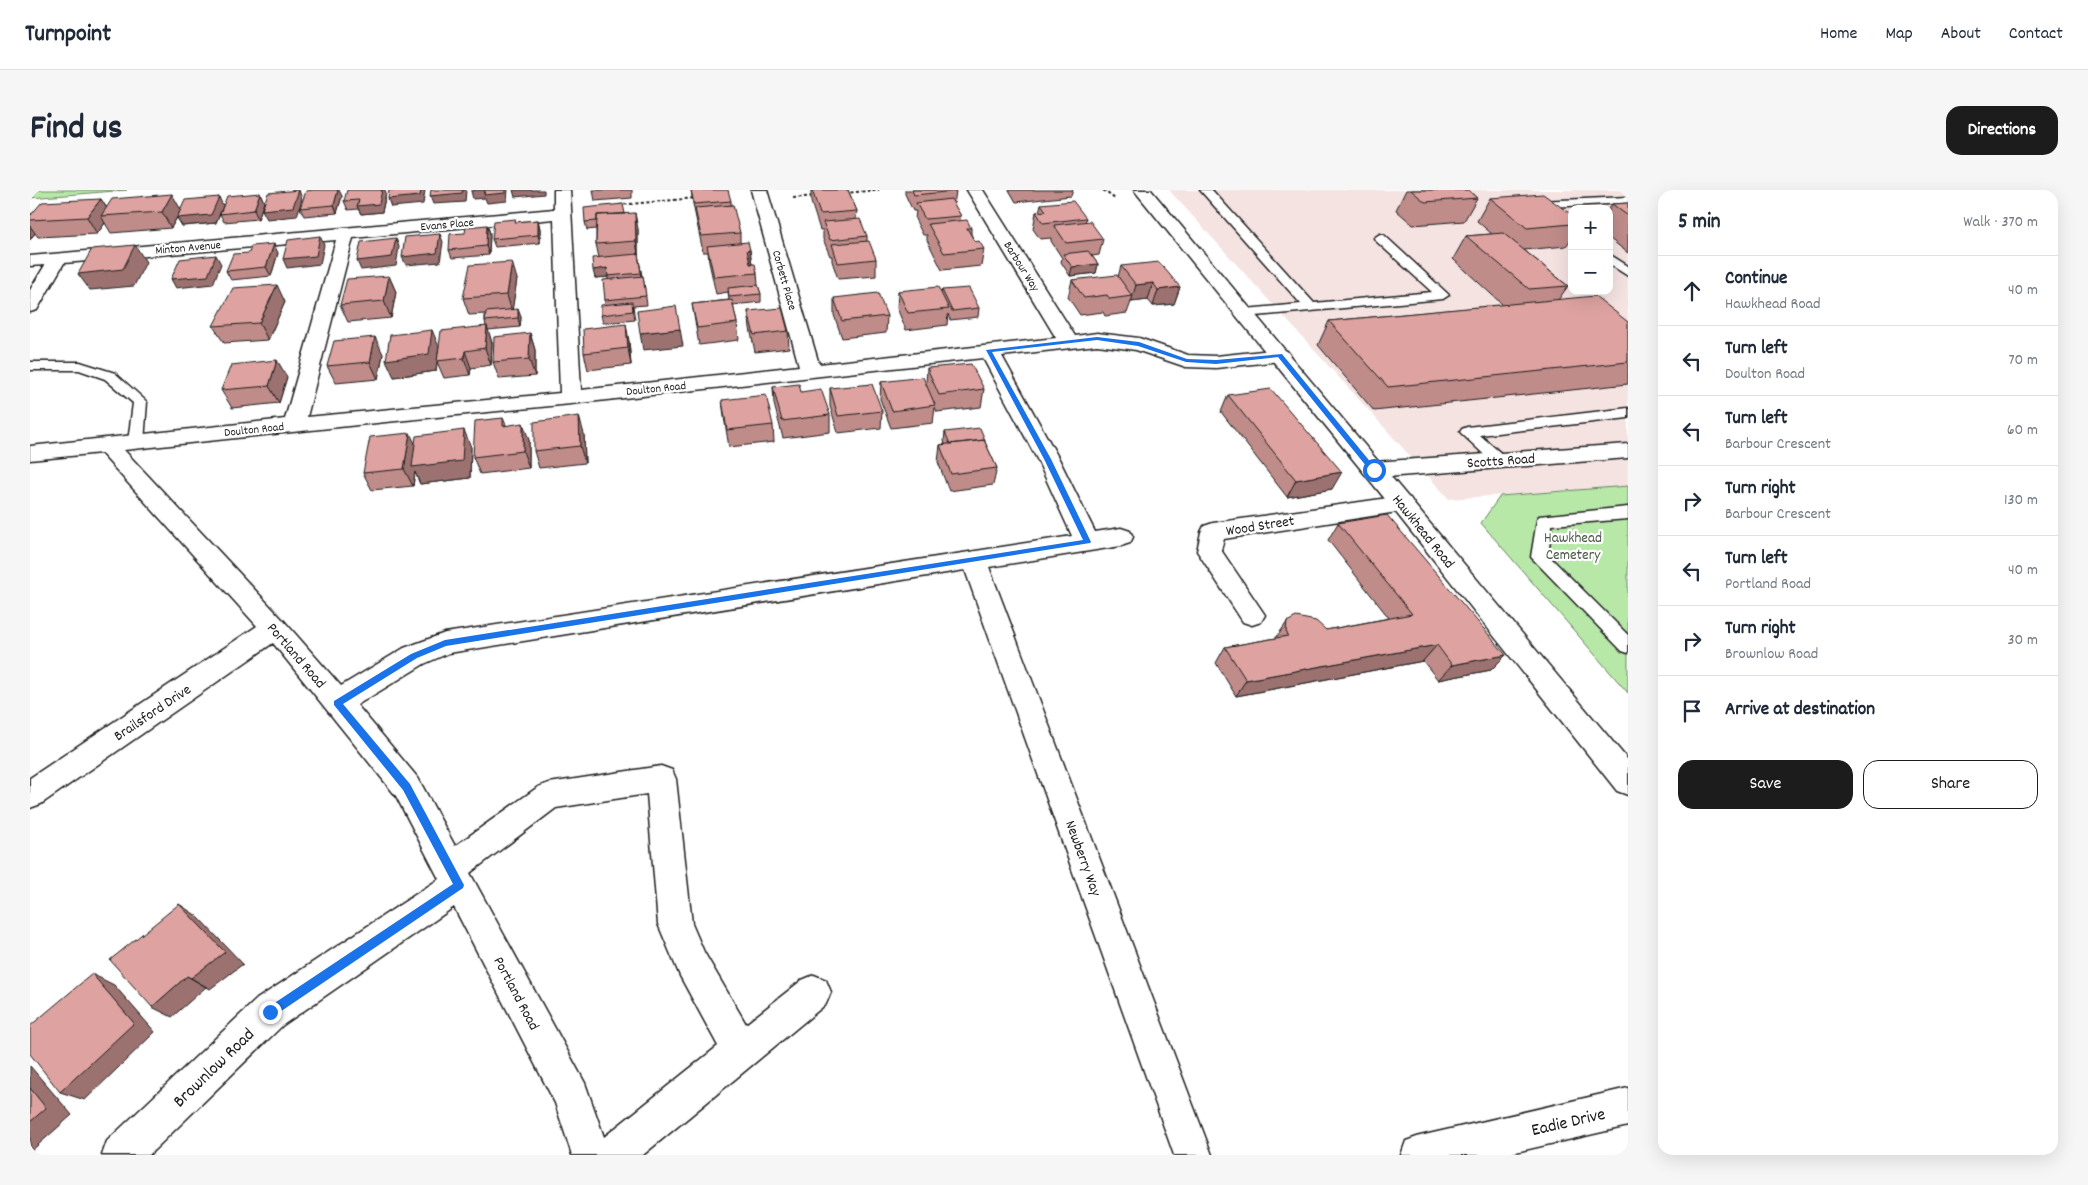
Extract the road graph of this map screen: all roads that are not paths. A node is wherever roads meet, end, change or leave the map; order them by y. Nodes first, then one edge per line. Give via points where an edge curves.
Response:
1 (562, 190) edge
2 (975, 190) edge
3 (1142, 190) edge
4 (1206, 190) edge
5 (761, 195) edge
6 (1628, 200) edge
7 (562, 212) junction
8 (1568, 227) edge
9 (346, 234) junction
10 (1380, 238) dead end
11 (58, 258) junction
12 (30, 261) edge
13 (1613, 261) edge
14 (1628, 272) edge
15 (30, 306) edge
16 (1311, 307) junction
17 (1245, 313) junction
18 (1069, 342) junction
19 (989, 350) junction
20 (1280, 355) junction
21 (30, 366) edge
22 (811, 371) junction
23 (570, 398) junction
24 (1628, 413) edge
25 (294, 425) junction
26 (136, 442) junction
27 (107, 445) junction
28 (1628, 450) edge
29 (30, 453) edge
30 (1499, 460) junction
31 (1374, 470) junction
32 (1402, 504) junction
33 (1628, 513) edge
34 (1122, 537) dead end
35 (1087, 542) junction
36 (974, 560) junction
37 (1252, 615) dead end
38 (274, 628) junction
39 (1628, 646) edge
40 (337, 703) junction
41 (1628, 782) edge
42 (30, 795) edge
43 (455, 877) junction
44 (814, 992) dead end
45 (741, 1051) junction
46 (1628, 1107) edge
47 (121, 1155) edge
48 (591, 1155) edge
49 (613, 1155) edge
50 (1194, 1155) edge
51 (1420, 1155) edge

1 - 7 street
2 - 18 street, Barbour Way
3 - 17 street, Hawkhead Road
4 - 16 lane
5 - 22 street, Corbett Place
6 - 8 lane via 1538,204
7 - 9 street, Evans Place
7 - 23 street
9 - 11 street, Minton Avenue
9 - 25 street
10 - 16 lane via 1443,295
11 - 12 street, Minton Avenue
11 - 15 street
13 - 14 lane
16 - 17 lane
17 - 20 street, Hawkhead Road
18 - 19 street, Doulton Road
18 - 20 street, Doulton Road via 1097,339 1139,344 1186,361 1216,362
19 - 22 street, Doulton Road
19 - 35 street via 1048,459
20 - 31 street, Hawkhead Road
21 - 26 lane via 80,366 110,376 140,402
22 - 23 street, Doulton Road
23 - 25 street, Doulton Road
24 - 30 lane via 1467,432
25 - 26 street, Doulton Road
26 - 27 street, Doulton Road
27 - 29 street, Doulton Road
27 - 38 street, Portland Road
28 - 30 street, Scotts Road
30 - 31 street, Scotts Road
31 - 32 street, Hawkhead Road
32 - 37 street, Wood Street via 1213,532 1209,551
32 - 41 street, Hawkhead Road
33 - 39 lane via 1545,520 1539,557
34 - 35 street
35 - 36 street
36 - 40 street via 445,643 414,656
36 - 50 street, Newberry Way
38 - 40 street, Portland Road
38 - 42 street, Brailsford Drive
40 - 43 street, Portland Road via 407,787
43 - 45 street, Brownlow Road via 549,796 661,779 675,924 692,964
43 - 47 street, Brownlow Road via 270,1012
43 - 48 street, Portland Road via 572,1096
44 - 45 street
45 - 49 street
46 - 51 street, Eadie Drive

